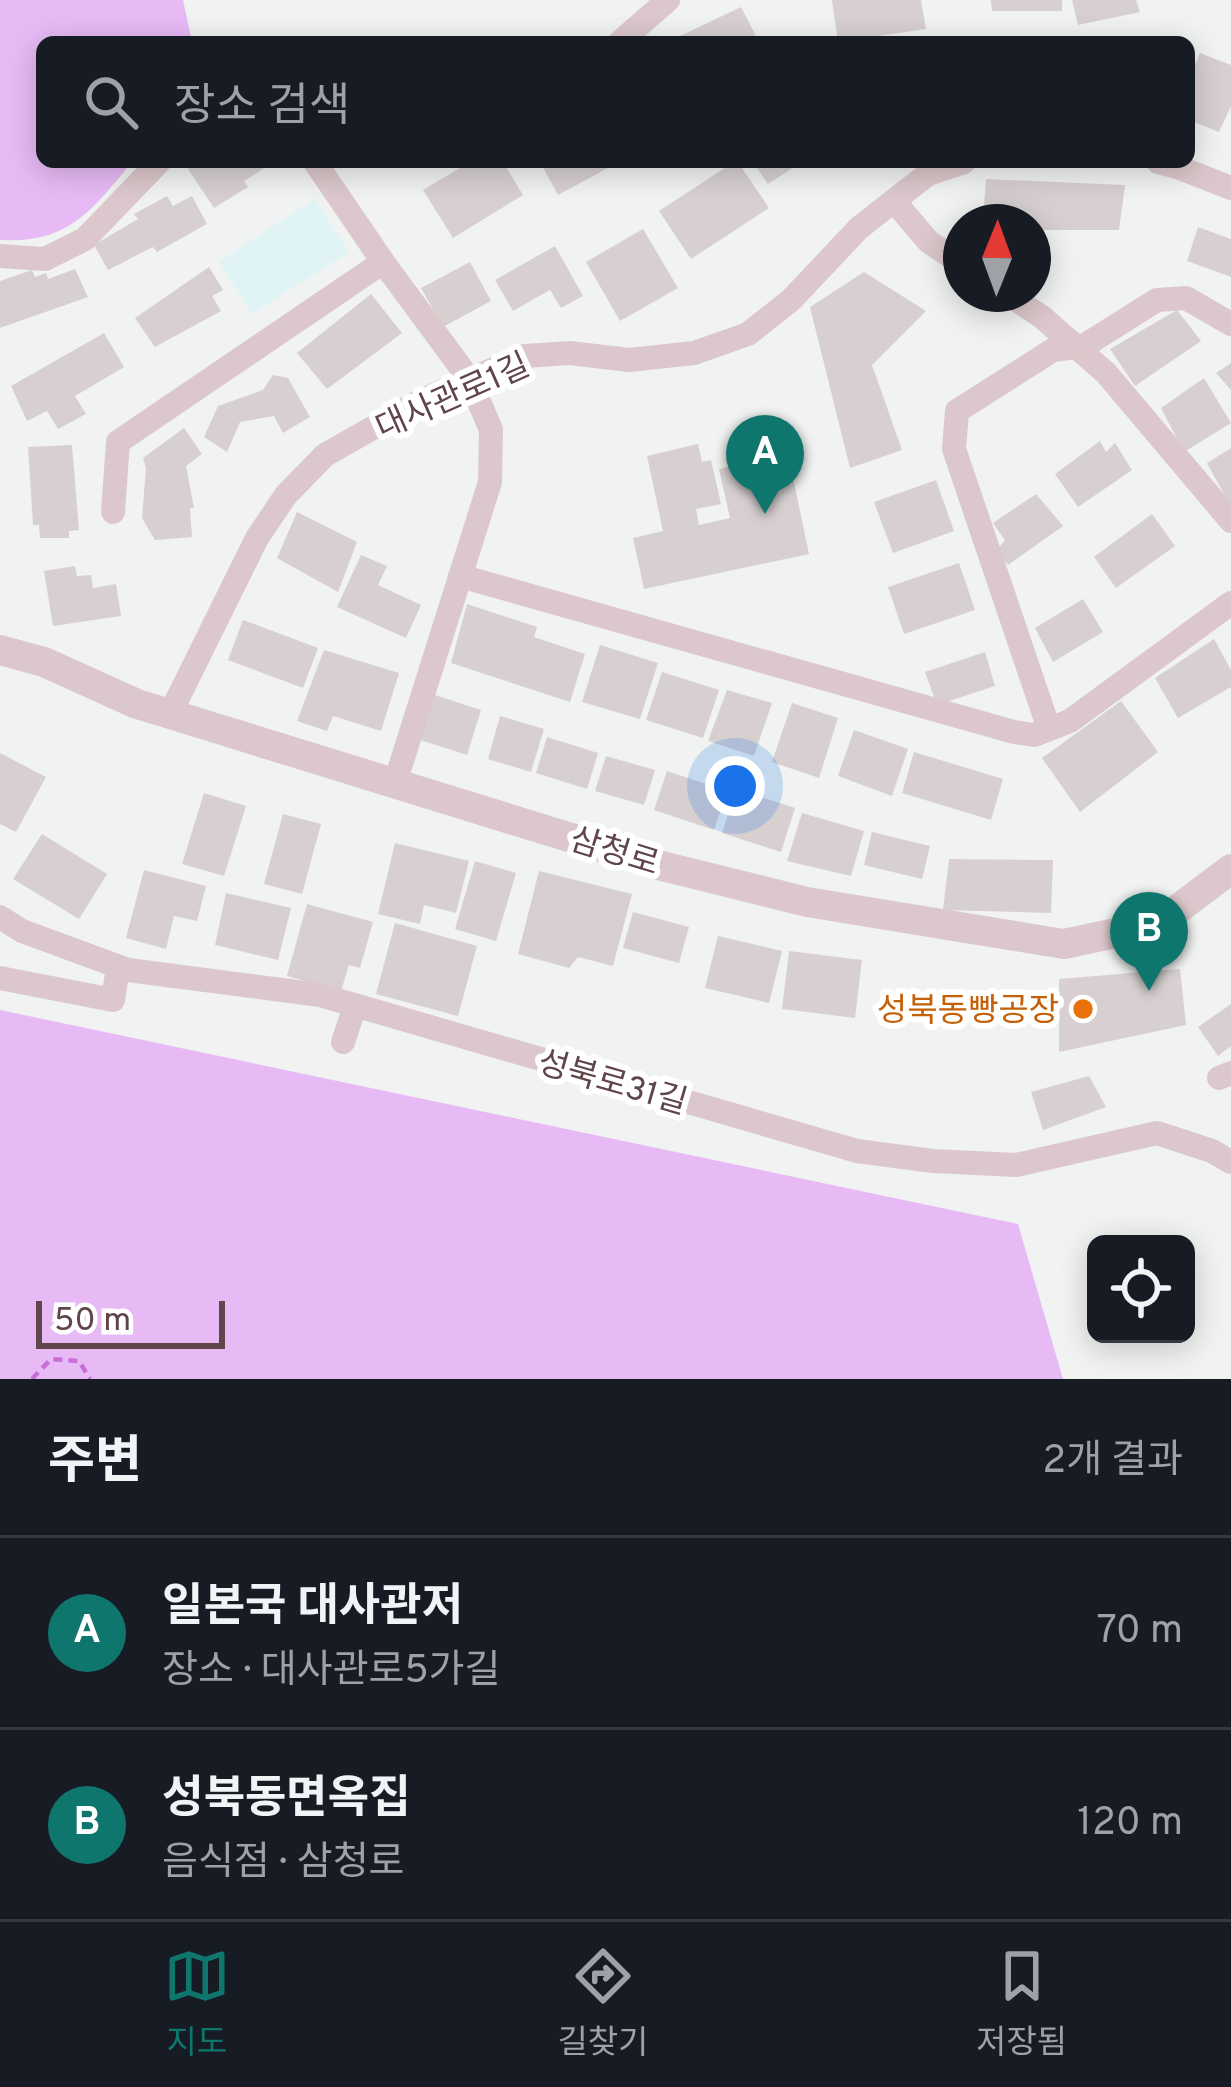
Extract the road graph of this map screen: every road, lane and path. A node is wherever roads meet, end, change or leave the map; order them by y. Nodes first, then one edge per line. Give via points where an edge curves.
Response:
1 (668, 0) edge
2 (627, 36) edge
3 (153, 168) edge
4 (319, 168) edge
5 (946, 168) edge
6 (1180, 168) edge
7 (1231, 188) edge
8 (894, 201) junction
9 (943, 251) edge
10 (0, 256) edge
11 (383, 262) junction
12 (1034, 312) edge
13 (1231, 324) edge
14 (1078, 348) junction
15 (470, 380) junction
16 (113, 512) dead end
17 (1231, 521) edge
18 (460, 576) junction
19 (1231, 603) edge
20 (0, 650) edge
21 (170, 714) junction
22 (1049, 729) junction
23 (395, 783) junction
24 (1231, 869) edge
25 (0, 917) edge
26 (118, 967) junction
27 (0, 978) edge
28 (356, 1006) junction
29 (343, 1042) dead end
30 (1231, 1162) edge
31 (32, 1379) edge
32 (90, 1379) edge

1 - 2 street
3 - 10 street via 85,239 45,259
4 - 11 street
5 - 8 street, 대사관로1길
6 - 7 street
8 - 9 street
8 - 15 street, 대사관로1길 via 748,334 694,353 524,356
11 - 15 street
11 - 16 street via 118,442
12 - 14 street
13 - 14 street via 1186,298 1157,301
14 - 17 street
14 - 22 street via 1053,350 957,411 954,448
15 - 18 street via 491,430 490,482
15 - 21 street, 대사관로1길 via 326,455 286,495
18 - 22 street via 1014,732
18 - 23 street
19 - 22 street
20 - 21 street, 삼청로
21 - 23 street, 삼청로
23 - 24 street, 삼청로 via 807,902 1064,944 1158,925
25 - 26 street, 성북로31길
26 - 27 street via 113,1000
26 - 28 street, 성북로31길
28 - 29 street
28 - 30 street, 성북로31길 via 857,1151 1016,1165 1156,1133
31 - 32 path via 51,1360 80,1361

